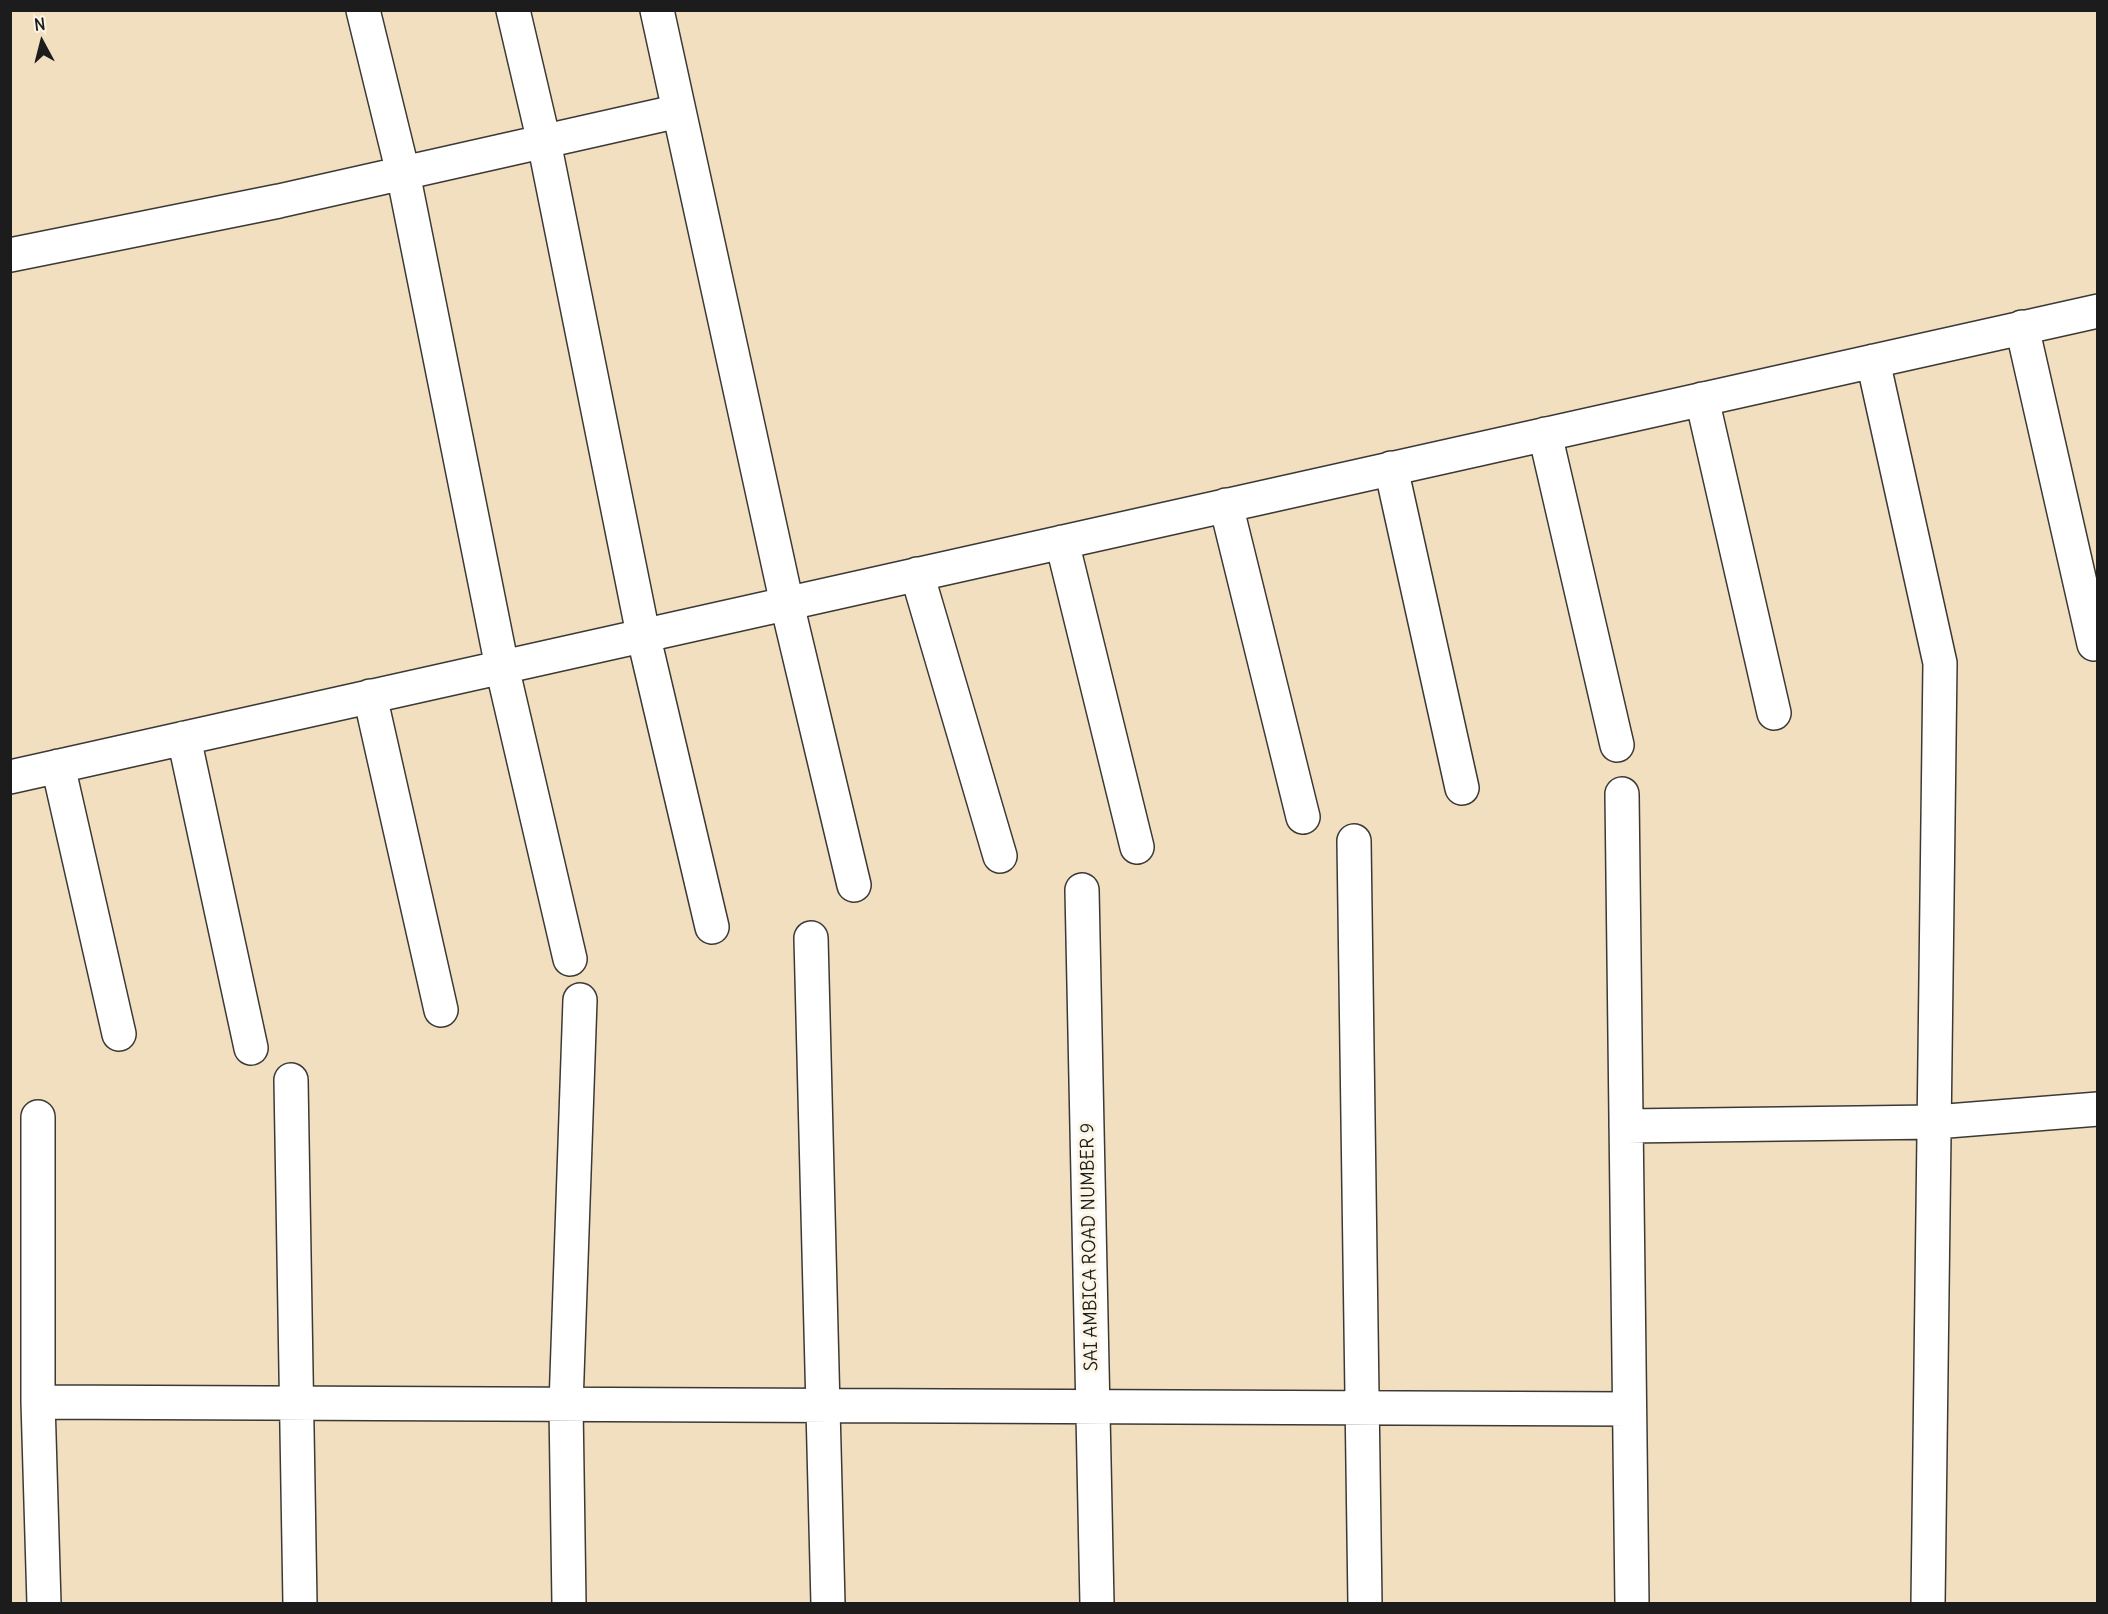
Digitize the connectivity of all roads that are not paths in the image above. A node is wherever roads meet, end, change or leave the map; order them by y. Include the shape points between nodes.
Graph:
1 (363, 10) edge
2 (513, 10) edge
3 (657, 10) edge
4 (679, 111) junction
5 (544, 142) junction
6 (403, 173) junction
7 (10, 255) edge
8 (2097, 311) edge
9 (2022, 327) junction
10 (1873, 361) junction
11 (1702, 399) junction
12 (1545, 434) junction
13 (1391, 468) junction
14 (1226, 506) junction
15 (1062, 542) junction
16 (917, 574) junction
17 (787, 604) junction
18 (643, 634) junction
19 (2094, 644) dead end
20 (502, 667) junction
21 (370, 696) junction
22 (1774, 713) dead end
23 (184, 738) junction
24 (1617, 744) dead end
25 (58, 766) junction
26 (10, 777) edge
27 (1462, 788) dead end
28 (1622, 794) dead end
29 (1303, 818) dead end
30 (1354, 841) dead end
31 (1137, 848) dead end
32 (1000, 856) dead end
33 (854, 885) dead end
34 (1082, 890) dead end
35 (712, 927) dead end
36 (811, 938) dead end
37 (570, 959) dead end
38 (580, 1000) dead end
39 (441, 1010) dead end
40 (119, 1034) dead end
41 (251, 1047) dead end
42 (291, 1080) dead end
43 (2097, 1109) edge
44 (38, 1117) dead end
45 (1935, 1122) junction
46 (1626, 1126) junction
47 (38, 1402) junction
48 (295, 1403) junction
49 (566, 1405) junction
50 (823, 1406) junction
51 (1093, 1407) junction
52 (1362, 1408) junction
53 (1629, 1409) junction
54 (44, 1604) edge
55 (300, 1604) edge
56 (568, 1604) edge
57 (828, 1604) edge
58 (1097, 1604) edge
59 (1365, 1604) edge
60 (1632, 1604) edge
61 (1928, 1604) edge

1 - 6 street
2 - 5 street
3 - 4 street
4 - 5 street
4 - 17 street
5 - 6 street
5 - 18 street
6 - 7 street
6 - 20 street
8 - 9 street
9 - 10 street
9 - 19 street
10 - 11 street
10 - 45 street via 1940,663
11 - 12 street
11 - 22 street
12 - 13 street
12 - 24 street
13 - 14 street
13 - 27 street
14 - 15 street
14 - 29 street
15 - 16 street
15 - 31 street
16 - 17 street
16 - 32 street
17 - 18 street
17 - 33 street
18 - 20 street
18 - 35 street
20 - 21 street
20 - 37 street
21 - 23 street
21 - 39 street
23 - 25 street
23 - 41 street
25 - 26 street
25 - 40 street
28 - 46 street
30 - 52 street
34 - 51 street, SAI AMBICA ROAD NUMBER 9
36 - 50 street
38 - 49 street
42 - 48 street
43 - 45 street
44 - 47 street
45 - 46 street
45 - 61 street
46 - 53 street
47 - 48 street
47 - 54 street
48 - 49 street
48 - 55 street
49 - 50 street
49 - 56 street
50 - 51 street
50 - 57 street
51 - 52 street
51 - 58 street, SAI AMBICA ROAD NUMBER 9
52 - 53 street
52 - 59 street
53 - 60 street

